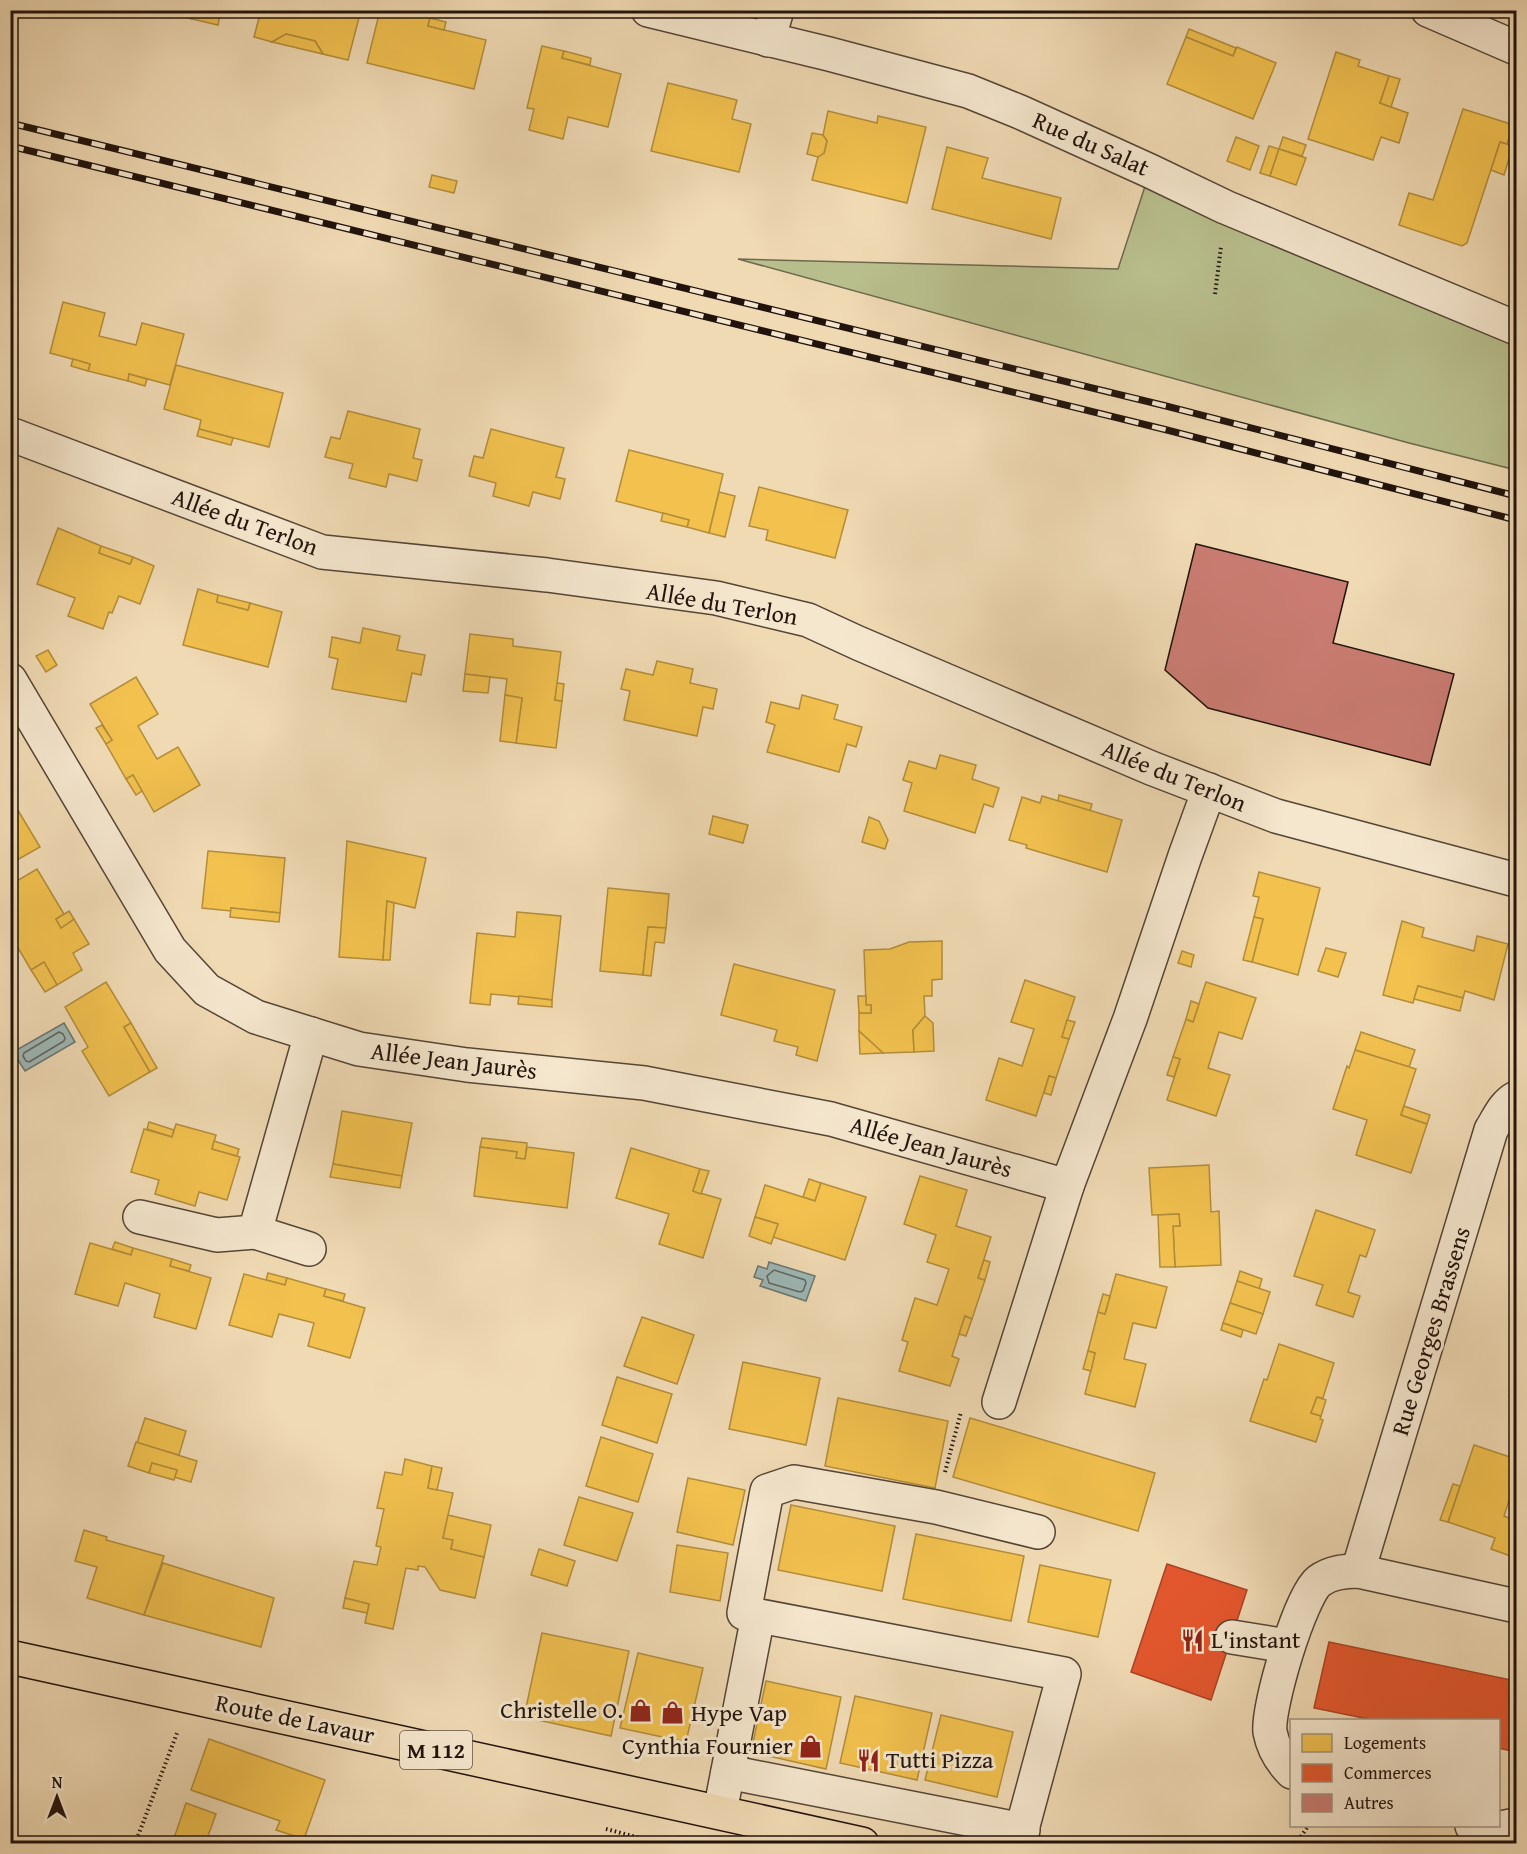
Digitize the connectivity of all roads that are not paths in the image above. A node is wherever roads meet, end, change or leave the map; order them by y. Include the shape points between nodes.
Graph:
1 (648, 10) edge
2 (1428, 10) edge
3 (773, 25) edge
4 (1516, 48) edge
5 (1516, 328) edge
6 (10, 434) edge
7 (10, 680) edge
8 (1209, 790) junction
9 (1516, 880) edge
10 (311, 1034) junction
11 (1516, 1098) edge
12 (1067, 1186) junction
13 (140, 1217) dead end
14 (255, 1232) junction
15 (309, 1249) dead end
16 (999, 1402) dead end
17 (1038, 1532) dead end
18 (1358, 1571) junction
19 (1516, 1606) edge
20 (758, 1616) junction
21 (1232, 1637) dead end
22 (1288, 1646) junction
23 (10, 1657) edge
24 (1290, 1770) edge
25 (728, 1772) junction
26 (720, 1812) junction
27 (1516, 1825) edge
28 (1476, 1827) edge
29 (1020, 1837) edge
30 (862, 1844) edge

1 - 3 street, Rue du Salat
2 - 4 street
3 - 5 street, Rue du Salat via 968,91 1226,207
6 - 8 street, Allée du Terlon via 322,552 547,575 716,598 808,620
7 - 10 street, Allée Jean Jaurès via 170,950 207,990 256,1017
8 - 9 street, Allée du Terlon via 1276,816
8 - 12 street
10 - 12 street, Allée Jean Jaurès via 359,1049 467,1065 644,1083 831,1119
10 - 14 street
11 - 18 street, Rue Georges Brassens via 1500,1113 1491,1130
12 - 16 street
13 - 14 street via 217,1235
14 - 15 street
17 - 20 street via 936,1507 794,1482 767,1491 744,1613
18 - 19 street
18 - 22 street via 1338,1572 1318,1581 1305,1602
20 - 25 street
20 - 29 street via 1064,1674
21 - 22 street
22 - 24 street via 1269,1717 1275,1749
23 - 26 main road, Route de Lavaur / M 112
25 - 26 street
25 - 29 street
26 - 30 main road, Route de Lavaur / M 112
27 - 28 street via 1490,1830

